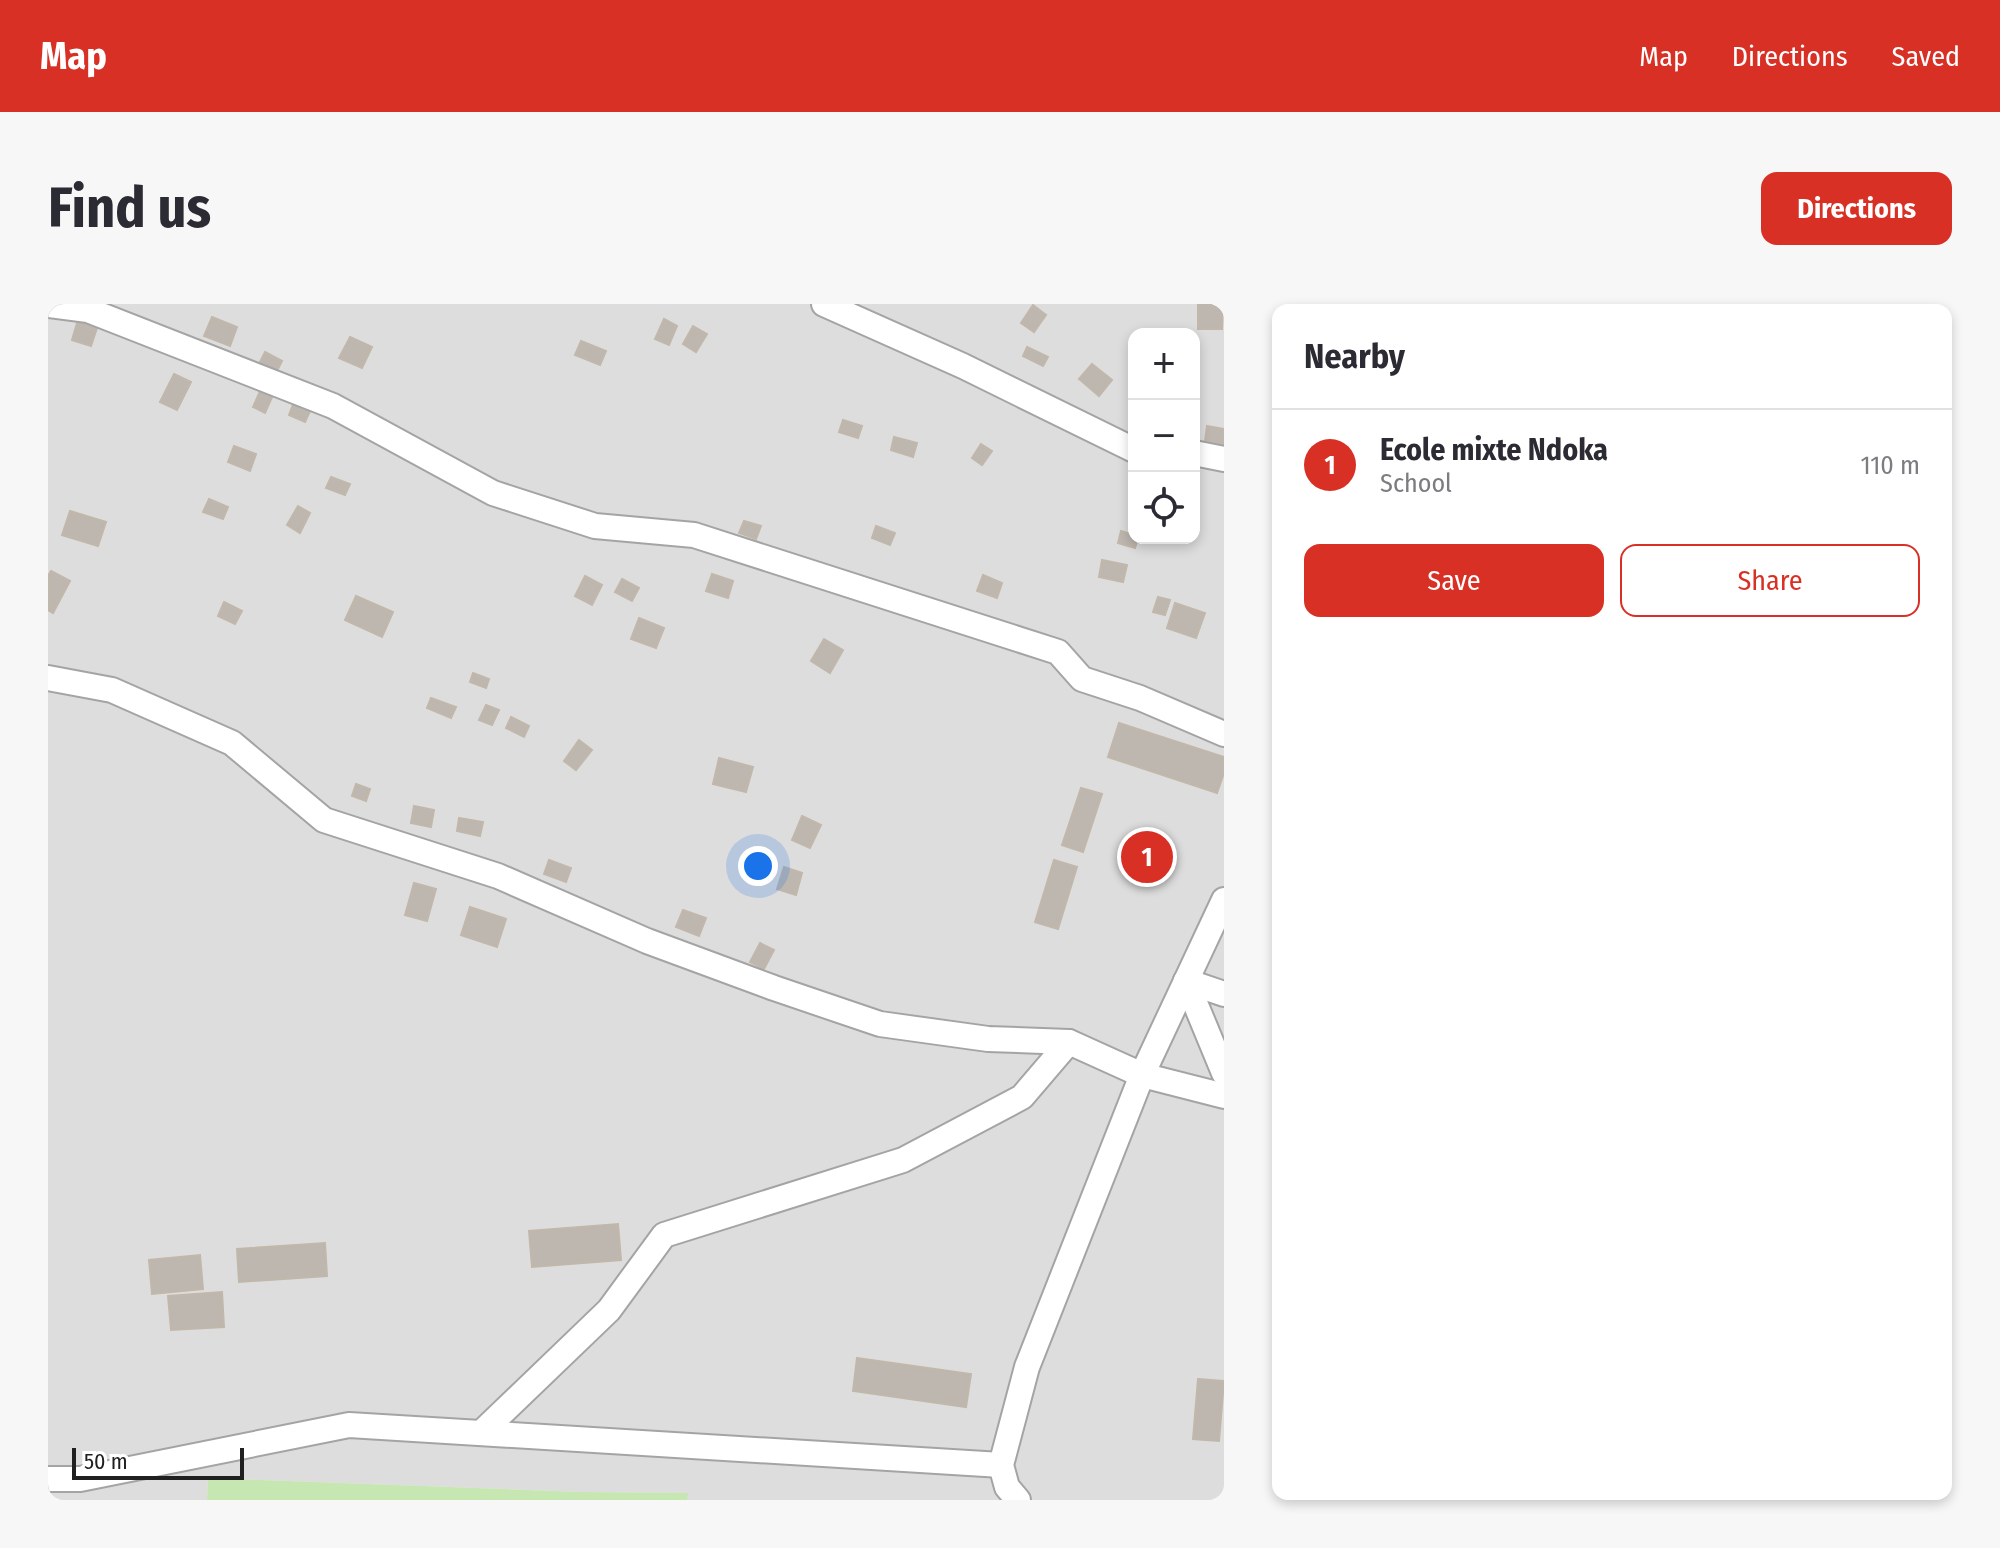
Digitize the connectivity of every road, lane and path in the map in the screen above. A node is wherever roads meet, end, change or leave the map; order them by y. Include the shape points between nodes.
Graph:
1 (824, 304) edge
2 (48, 305) edge
3 (1128, 447) edge
4 (1200, 454) edge
5 (1224, 459) edge
6 (48, 678) edge
7 (1224, 734) edge
8 (1224, 900) edge
9 (1186, 981) junction
10 (1224, 994) edge
11 (1069, 1042) junction
12 (1224, 1073) edge
13 (1142, 1075) junction
14 (1224, 1096) edge
15 (481, 1433) junction
16 (48, 1479) edge
17 (1007, 1488) edge
18 (74, 1490) edge

1 - 3 street
2 - 7 street via 88,310 333,406 493,493 595,526 694,535 1058,652 1082,679
4 - 5 street
6 - 11 street via 112,690 232,743 324,820 498,876 647,941 774,988 880,1024 988,1039
8 - 9 street
9 - 10 street
9 - 12 street
9 - 13 street
11 - 13 street
11 - 15 street via 1022,1097 903,1160 664,1235 609,1310
13 - 14 street
13 - 17 street via 1027,1367
15 - 17 street
15 - 18 street via 349,1425
16 - 18 street

